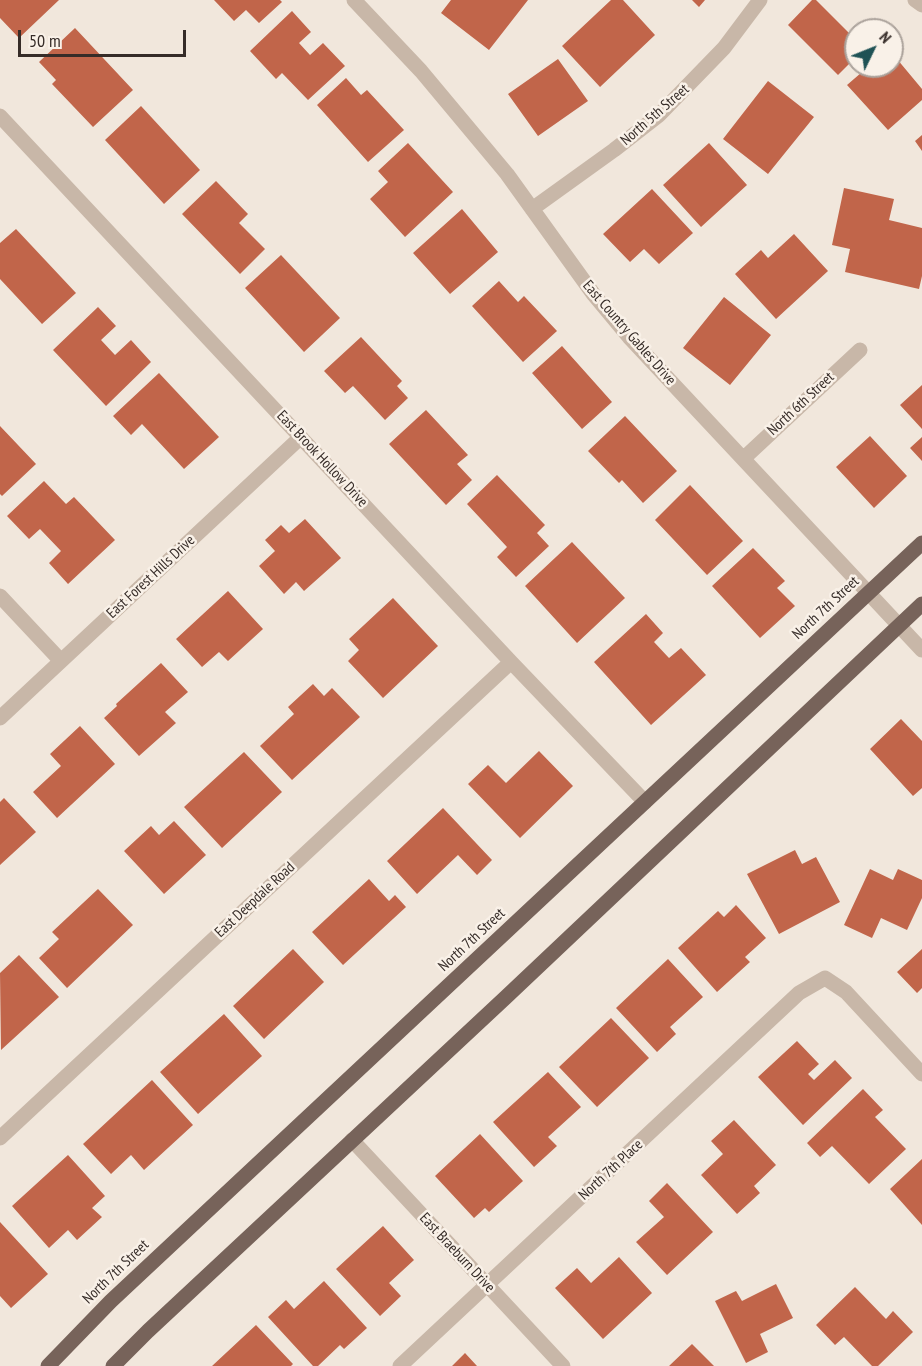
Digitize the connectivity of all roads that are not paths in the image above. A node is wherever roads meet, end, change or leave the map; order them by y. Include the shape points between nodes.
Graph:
1 (354, 0) edge
2 (760, 0) edge
3 (915, 0) edge
4 (922, 5) edge
5 (0, 116) edge
6 (532, 209) junction
7 (860, 350) dead end
8 (301, 437) junction
9 (743, 459) junction
10 (922, 543) edge
11 (869, 593) junction
12 (0, 596) edge
13 (922, 604) edge
14 (899, 625) junction
15 (922, 650) edge
16 (61, 661) junction
17 (512, 662) junction
18 (0, 718) edge
19 (645, 802) junction
20 (922, 1074) edge
21 (0, 1138) edge
22 (352, 1140) junction
23 (487, 1286) junction
24 (48, 1366) edge
25 (113, 1366) edge
26 (400, 1366) edge
27 (563, 1366) edge

1 - 6 street, East Country Gables Drive via 455,110
2 - 6 street, North 5th Street via 724,48 659,115
3 - 4 street
5 - 8 street, East Brook Hollow Drive
6 - 9 street, East Country Gables Drive via 629,337
7 - 9 street, North 6th Street
8 - 16 street, East Forest Hills Drive
8 - 17 street, East Brook Hollow Drive
9 - 11 street, East Country Gables Drive
10 - 11 main road, North 7th Street
11 - 14 street, East Country Gables Drive
11 - 19 main road, North 7th Street
12 - 16 street
13 - 14 main road
14 - 15 street, East Country Gables Drive
14 - 22 main road
16 - 18 street, East Forest Hills Drive
17 - 19 street, East Brook Hollow Drive
17 - 21 street, East Deepdale Road
19 - 24 main road, North 7th Street via 119,1293
20 - 23 street, North 7th Place via 846,992 825,978 799,993
22 - 23 street, East Braeburn Drive
22 - 25 main road
23 - 26 street, North 7th Place
23 - 27 street, East Braeburn Drive

